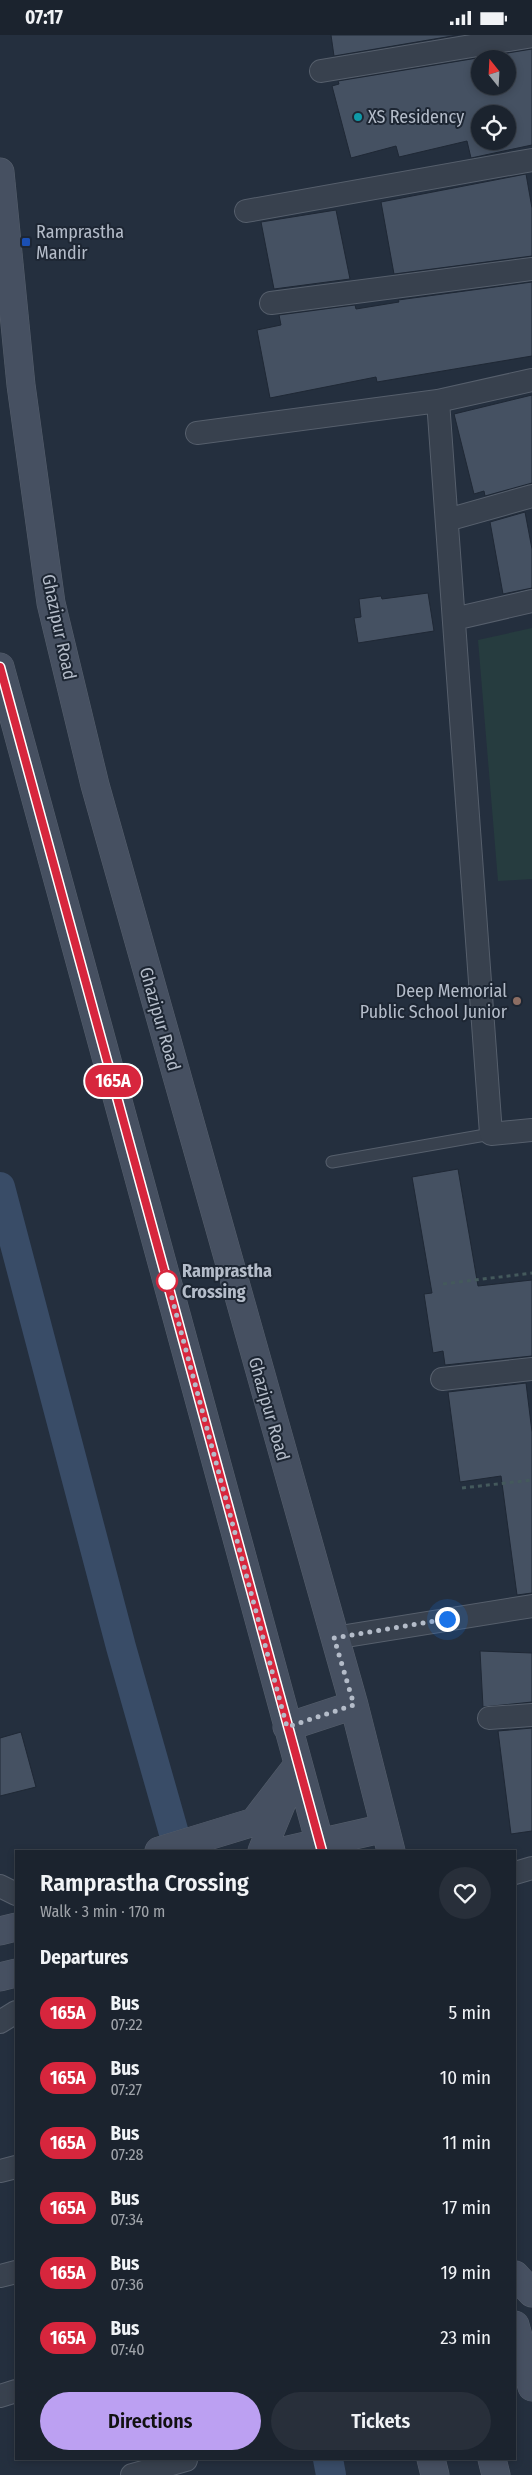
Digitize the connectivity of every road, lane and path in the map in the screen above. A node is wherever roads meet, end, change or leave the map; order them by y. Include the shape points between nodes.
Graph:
1 (532, 36) edge
2 (322, 71) dead end
3 (532, 159) edge
4 (0, 172) edge
5 (246, 211) dead end
6 (532, 269) edge
7 (271, 303) dead end
8 (532, 380) edge
9 (438, 401) junction
10 (197, 433) dead end
11 (532, 496) edge
12 (447, 520) junction
13 (532, 601) edge
14 (454, 619) junction
15 (0, 667) edge
16 (532, 1130) edge
17 (491, 1134) junction
18 (332, 1162) dead end
19 (532, 1273) edge
20 (443, 1284) dead end
21 (532, 1369) edge
22 (442, 1379) dead end
23 (532, 1480) edge
24 (462, 1488) dead end
25 (532, 1606) edge
26 (334, 1638) junction
27 (354, 1705) junction
28 (532, 1715) edge
29 (489, 1718) dead end
30 (287, 1727) junction
31 (297, 1766) junction
32 (388, 1839) edge
33 (321, 1847) edge
34 (162, 1850) edge
35 (262, 1850) edge
36 (293, 1850) edge
37 (532, 1868) edge
38 (516, 1873) edge
39 (0, 1886) edge
40 (15, 1893) edge
41 (15, 1927) edge
42 (0, 1931) edge
43 (15, 1973) edge
44 (0, 1977) edge
45 (15, 2013) edge
46 (0, 2022) edge
47 (15, 2167) edge
48 (0, 2171) edge
49 (15, 2272) edge
50 (0, 2276) edge
51 (516, 2276) edge
52 (532, 2293) edge
53 (516, 2329) edge
54 (532, 2387) edge
55 (15, 2391) edge
56 (0, 2396) edge
57 (186, 2460) edge
58 (431, 2460) edge
59 (492, 2460) edge
60 (132, 2475) edge
61 (435, 2475) edge
62 (496, 2475) edge

1 - 2 street
3 - 5 street
4 - 26 main road, Ghazipur Road via 21,385 51,603 95,785
6 - 7 street
8 - 9 street
9 - 10 street
9 - 12 street
11 - 12 street
12 - 14 street
13 - 14 street
14 - 17 street
15 - 30 main road
16 - 17 street
17 - 18 lane
19 - 20 path
21 - 22 street
23 - 24 path
25 - 26 street
26 - 27 main road, Ghazipur Road
27 - 30 main road
27 - 32 main road, Ghazipur Road
28 - 29 street
30 - 31 main road
31 - 33 main road
31 - 34 main road via 250,1824
31 - 35 main road
32 - 33 main road
33 - 36 main road
37 - 38 street
39 - 40 street
41 - 42 main road
43 - 44 main road
45 - 46 street
47 - 48 street
49 - 50 street
51 - 52 main road
53 - 54 main road
55 - 56 street
57 - 60 street
58 - 61 main road
59 - 62 main road

